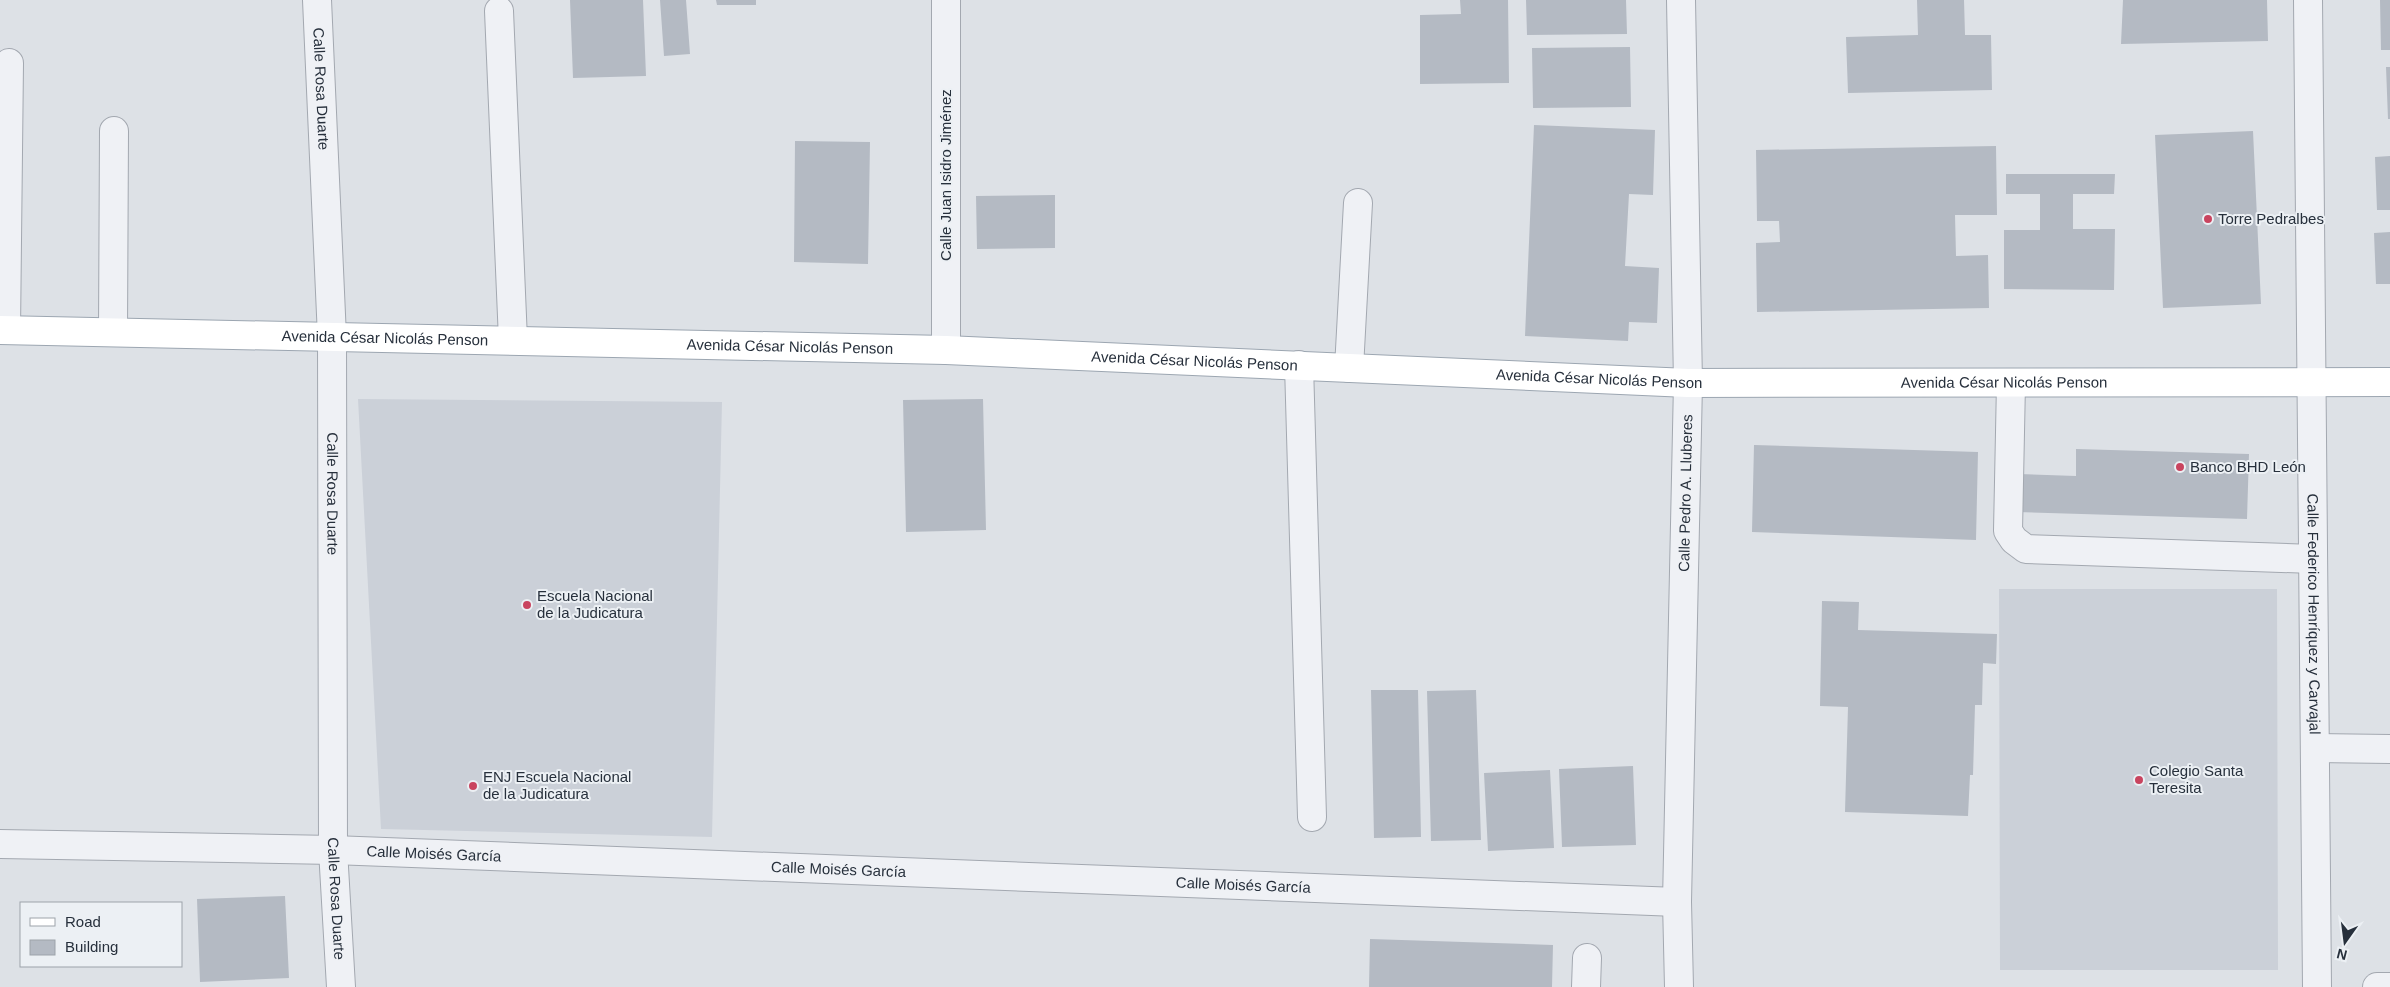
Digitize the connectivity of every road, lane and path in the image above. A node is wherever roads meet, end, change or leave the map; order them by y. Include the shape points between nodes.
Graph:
1 (316, 0) edge
2 (946, 0) edge
3 (1681, 0) edge
4 (2308, 0) edge
5 (499, 11) dead end
6 (9, 63) dead end
7 (114, 132) dead end
8 (1358, 202) dead end
9 (3, 330) edge
10 (113, 332) junction
11 (332, 337) junction
12 (513, 340) junction
13 (946, 350) junction
14 (1299, 366) junction
15 (1349, 368) junction
16 (2311, 382) junction
17 (2390, 382) edge
18 (1688, 383) junction
19 (2011, 383) junction
20 (2313, 559) junction
21 (2315, 748) junction
22 (2390, 749) edge
23 (1312, 817) dead end
24 (0, 844) edge
25 (333, 850) junction
26 (1677, 902) junction
27 (1587, 958) dead end
28 (341, 987) edge
29 (1586, 987) edge
30 (1679, 987) edge
31 (2317, 987) edge
32 (2377, 987) edge
33 (2390, 987) edge

1 - 11 street, Calle Rosa Duarte
2 - 13 street, Calle Juan Isidro Jiménez
3 - 18 street, Calle Pedro A. Lluberes
4 - 16 street, Calle Federico Henríquez y Carvajal
5 - 12 street
6 - 9 street
7 - 10 street
8 - 15 street
9 - 10 main road, Avenida César Nicolás Penson
10 - 11 main road, Avenida César Nicolás Penson
11 - 12 main road, Avenida César Nicolás Penson
11 - 25 street, Calle Rosa Duarte
12 - 13 main road, Avenida César Nicolás Penson
13 - 14 main road, Avenida César Nicolás Penson
14 - 15 main road, Avenida César Nicolás Penson
14 - 23 street
15 - 18 main road, Avenida César Nicolás Penson
16 - 17 main road, Avenida César Nicolás Penson
16 - 19 main road, Avenida César Nicolás Penson
16 - 20 street, Calle Federico Henríquez y Carvajal
18 - 19 main road, Avenida César Nicolás Penson
18 - 26 street, Calle Pedro A. Lluberes
19 - 20 street via 2008,530 2014,540 2026,548
20 - 21 street, Calle Federico Henríquez y Carvajal
21 - 22 street
21 - 31 street, Calle Federico Henríquez y Carvajal
24 - 25 street, Calle Moisés García
25 - 26 street, Calle Moisés García
25 - 28 street, Calle Rosa Duarte
26 - 30 street, Calle Pedro A. Lluberes
27 - 29 street
32 - 33 street

